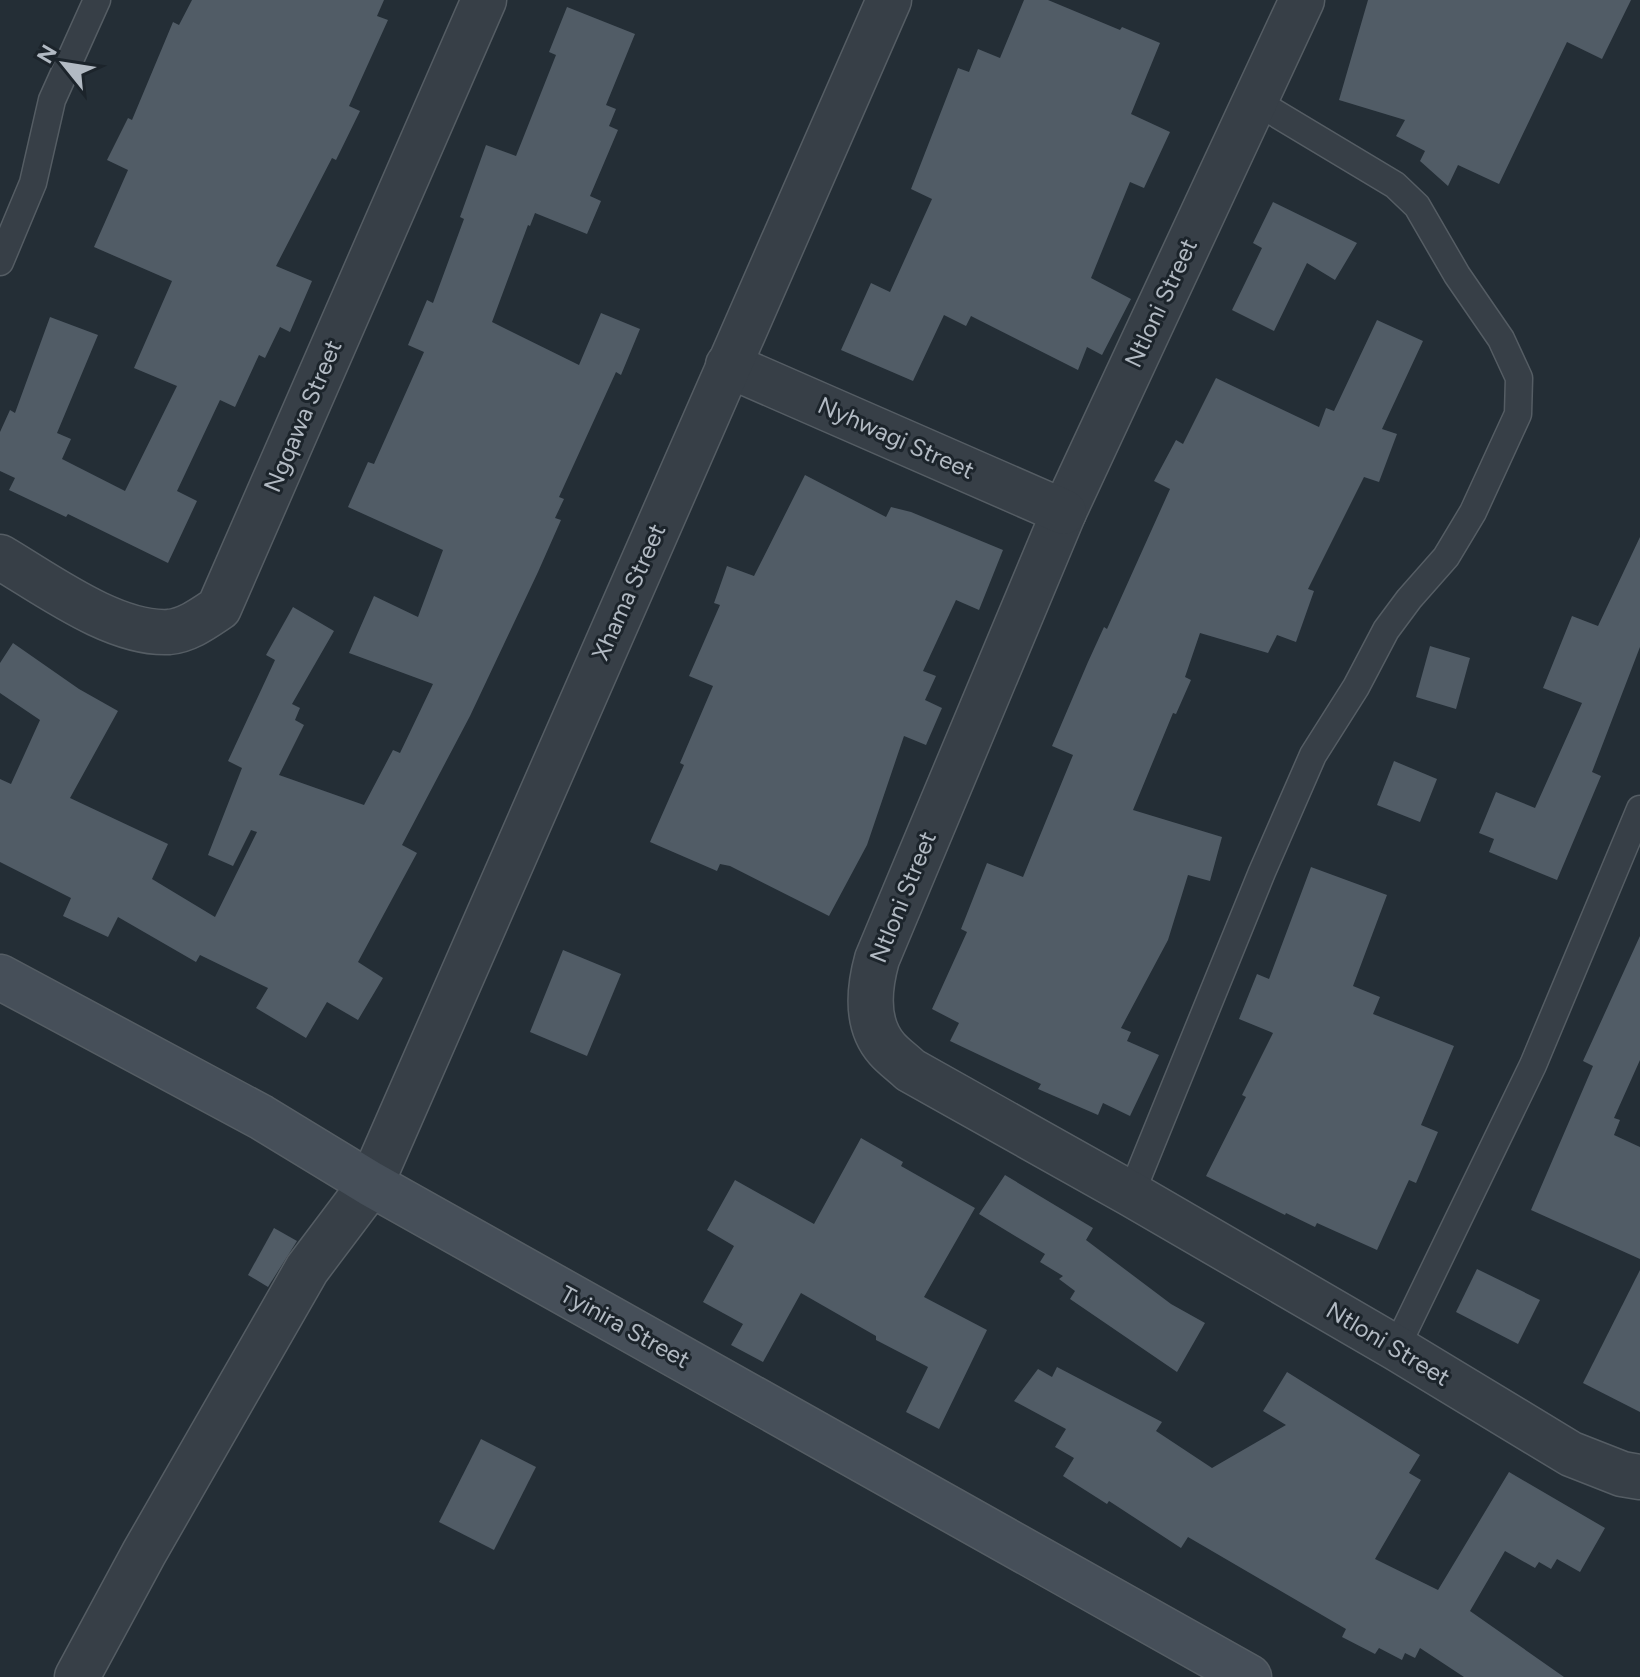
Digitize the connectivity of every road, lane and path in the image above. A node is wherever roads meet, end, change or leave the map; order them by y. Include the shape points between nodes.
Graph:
1 (97, 0) edge
2 (484, 0) edge
3 (889, 0) edge
4 (1302, 0) edge
5 (1255, 101) junction
6 (0, 262) edge
7 (728, 365) junction
8 (1064, 512) junction
9 (0, 557) edge
10 (1640, 809) edge
11 (0, 977) edge
12 (371, 1184) junction
13 (1131, 1194) junction
14 (1396, 1348) junction
15 (1640, 1477) edge
16 (77, 1677) edge
17 (1249, 1677) edge

1 - 6 lane via 52,100 33,183
2 - 9 street, Ngqawa Street via 219,608 194,625 170,632 134,629
3 - 7 street, Xhama Street
4 - 5 street, Ntloni Street
5 - 8 street, Ntloni Street
5 - 13 lane via 1395,185 1417,206 1501,339 1519,378 1520,398 1518,414 1473,512 1446,557 1386,630 1313,755
7 - 8 street, Nyhwagi Street
7 - 12 street, Xhama Street
8 - 13 street, Ntloni Street via 877,959 869,986 871,1008 885,1047 910,1070
10 - 14 lane via 1533,1065
11 - 12 street, Tyinira Street via 261,1117
12 - 16 street, Xhama Street via 307,1269
12 - 17 street, Tyinira Street
13 - 14 street, Ntloni Street
14 - 15 street, Ntloni Street via 1571,1454

